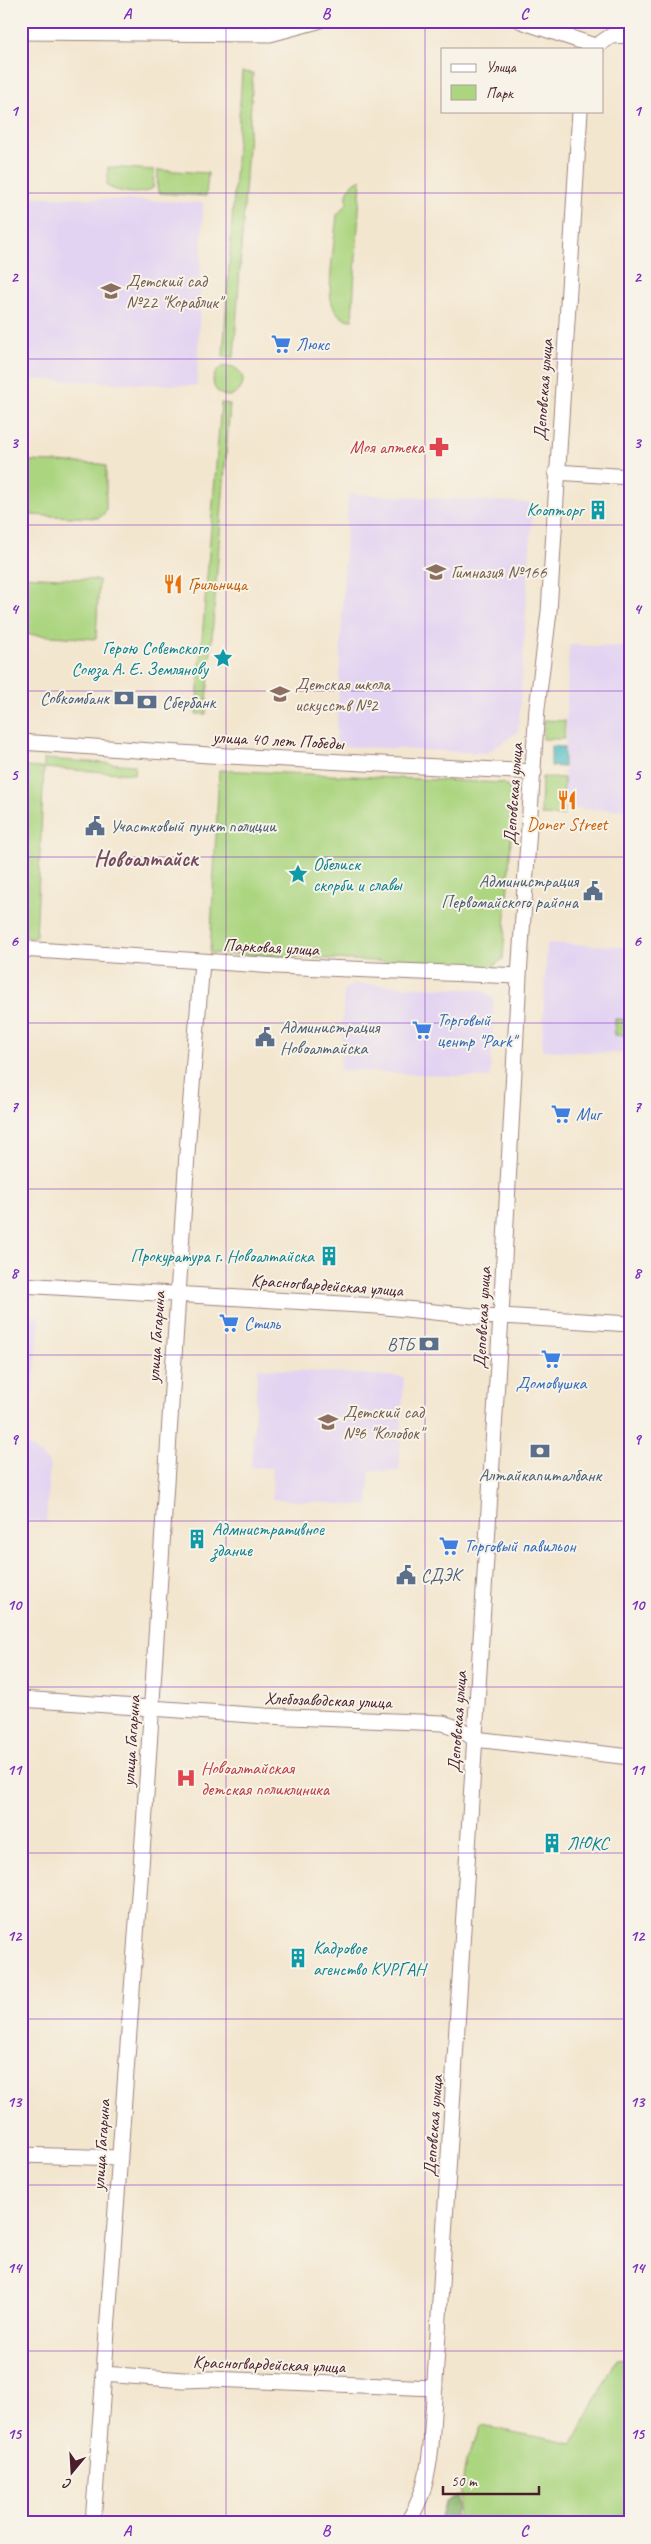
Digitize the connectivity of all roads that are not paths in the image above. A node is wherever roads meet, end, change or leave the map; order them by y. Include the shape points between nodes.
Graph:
1 (318, 21) edge
2 (521, 21) edge
3 (21, 32) edge
4 (630, 35) edge
5 (593, 47) edge
6 (580, 112) edge
7 (556, 472) junction
8 (630, 477) edge
9 (21, 742) edge
10 (534, 772) junction
11 (21, 949) edge
12 (202, 962) junction
13 (519, 976) junction
14 (21, 1285) edge
15 (178, 1294) junction
16 (501, 1316) junction
17 (630, 1324) edge
18 (21, 1699) edge
19 (152, 1709) junction
20 (474, 1739) junction
21 (630, 1757) edge
22 (21, 2155) edge
23 (120, 2158) junction
24 (104, 2374) junction
25 (434, 2388) junction
26 (93, 2523) edge
27 (407, 2523) edge

1 - 3 street via 270,34
2 - 5 street
4 - 5 street via 611,36
6 - 7 street, Деповская улица
7 - 8 street
7 - 10 street, Деповская улица
9 - 10 street, улица 40 лет Победы
10 - 13 street, Деповская улица
11 - 12 street, Парковая улица
12 - 13 street, Парковая улица
12 - 15 street, улица Гагарина
13 - 16 street, Деповская улица
14 - 15 street, Красногвардейская улица
15 - 16 street, Красногвардейская улица
15 - 19 street, улица Гагарина
16 - 17 street, Красногвардейская улица
16 - 20 street, Деповская улица
18 - 19 street, Хлебозаводская улица
19 - 20 street, Хлебозаводская улица via 443,1724 460,1729
19 - 23 street, улица Гагарина
20 - 21 street, Хлебозаводская улица
20 - 25 street, Деповская улица
22 - 23 street
23 - 24 street, улица Гагарина
24 - 25 street, Красногвардейская улица via 184,2380
24 - 26 street, улица Гагарина
25 - 27 street, Деповская улица via 428,2471 420,2500

